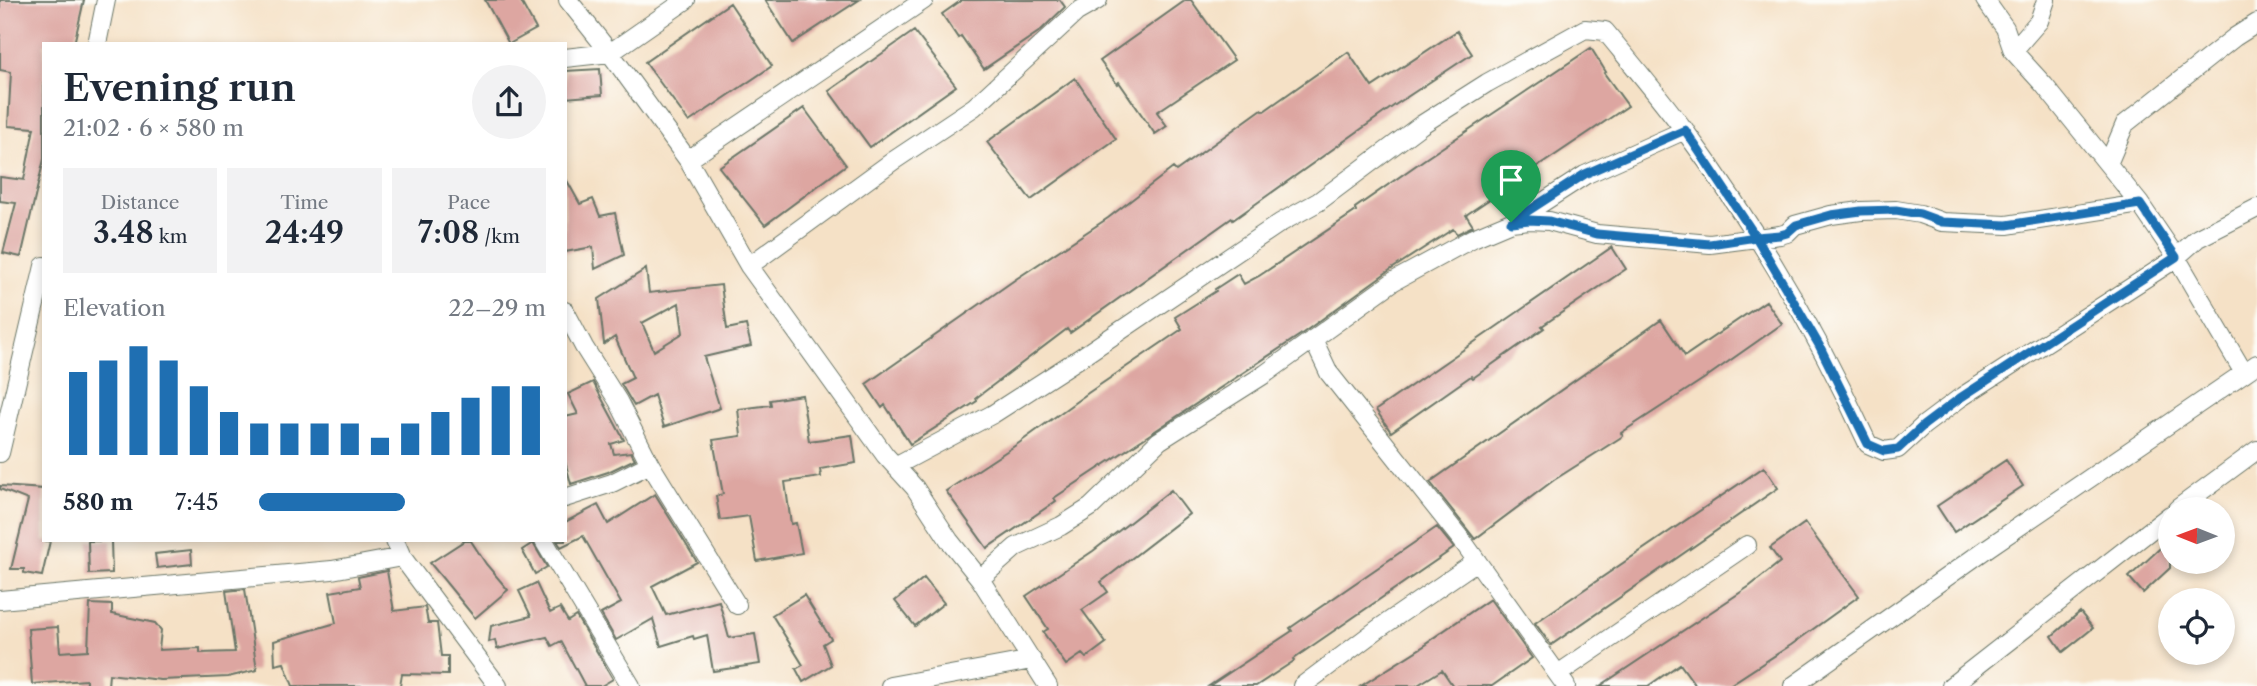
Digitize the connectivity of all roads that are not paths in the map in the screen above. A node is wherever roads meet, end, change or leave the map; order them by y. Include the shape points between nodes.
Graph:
1 (106, 0) edge
2 (568, 0) edge
3 (686, 0) edge
4 (923, 0) edge
5 (1098, 0) edge
6 (1985, 0) edge
7 (2046, 0) edge
8 (2257, 23) edge
9 (97, 42) edge
10 (2013, 51) junction
11 (610, 53) junction
12 (567, 58) edge
13 (1685, 130) junction
14 (688, 159) junction
15 (2108, 164) junction
16 (2140, 204) junction
17 (2257, 208) edge
18 (1511, 222) junction
19 (1756, 237) junction
20 (2176, 257) junction
21 (749, 266) junction
22 (40, 294) edge
23 (567, 315) edge
24 (1314, 339) junction
25 (2251, 369) edge
26 (2257, 450) edge
27 (0, 453) edge
28 (650, 464) junction
29 (895, 466) junction
30 (567, 497) edge
31 (2193, 497) edge
32 (2158, 524) edge
33 (545, 542) edge
34 (1747, 545) dead end
35 (398, 549) edge
36 (1477, 561) junction
37 (980, 579) junction
38 (0, 600) edge
39 (737, 606) dead end
40 (1032, 660) junction
41 (1563, 683) edge
42 (498, 686) edge
43 (631, 686) edge
44 (890, 686) edge
45 (1048, 686) edge
46 (1302, 686) edge
47 (1793, 686) edge
48 (1951, 686) edge

1 - 9 street
2 - 11 street
3 - 11 street
4 - 14 street
5 - 21 street via 1077,12 974,107
6 - 10 street via 2005,29
7 - 10 street via 2039,21
8 - 15 street via 2125,124
10 - 15 street
11 - 12 street
11 - 14 street
13 - 18 street via 1585,174
13 - 19 street
13 - 29 street via 1605,31 1585,29 1421,125 1318,202 1015,400
14 - 21 street
15 - 16 street
16 - 19 street via 2007,225 1942,222 1896,210 1861,211 1796,225 1780,235
16 - 20 street
17 - 20 street via 2198,238
18 - 19 street via 1549,221 1597,234 1710,244
18 - 24 street via 1394,281
19 - 20 street via 1819,345 1868,444 1884,451 1898,449 1960,398
20 - 25 street
21 - 29 street
22 - 27 street
23 - 28 street
24 - 36 street via 1329,373
24 - 37 street via 1159,441 1091,507 1016,547
25 - 47 street
26 - 31 street
28 - 30 street
28 - 39 street
29 - 37 street
32 - 48 street
33 - 43 street
34 - 41 street
35 - 38 street via 331,570
35 - 42 street
36 - 41 street
36 - 46 street
37 - 40 street
40 - 44 street
40 - 45 street

